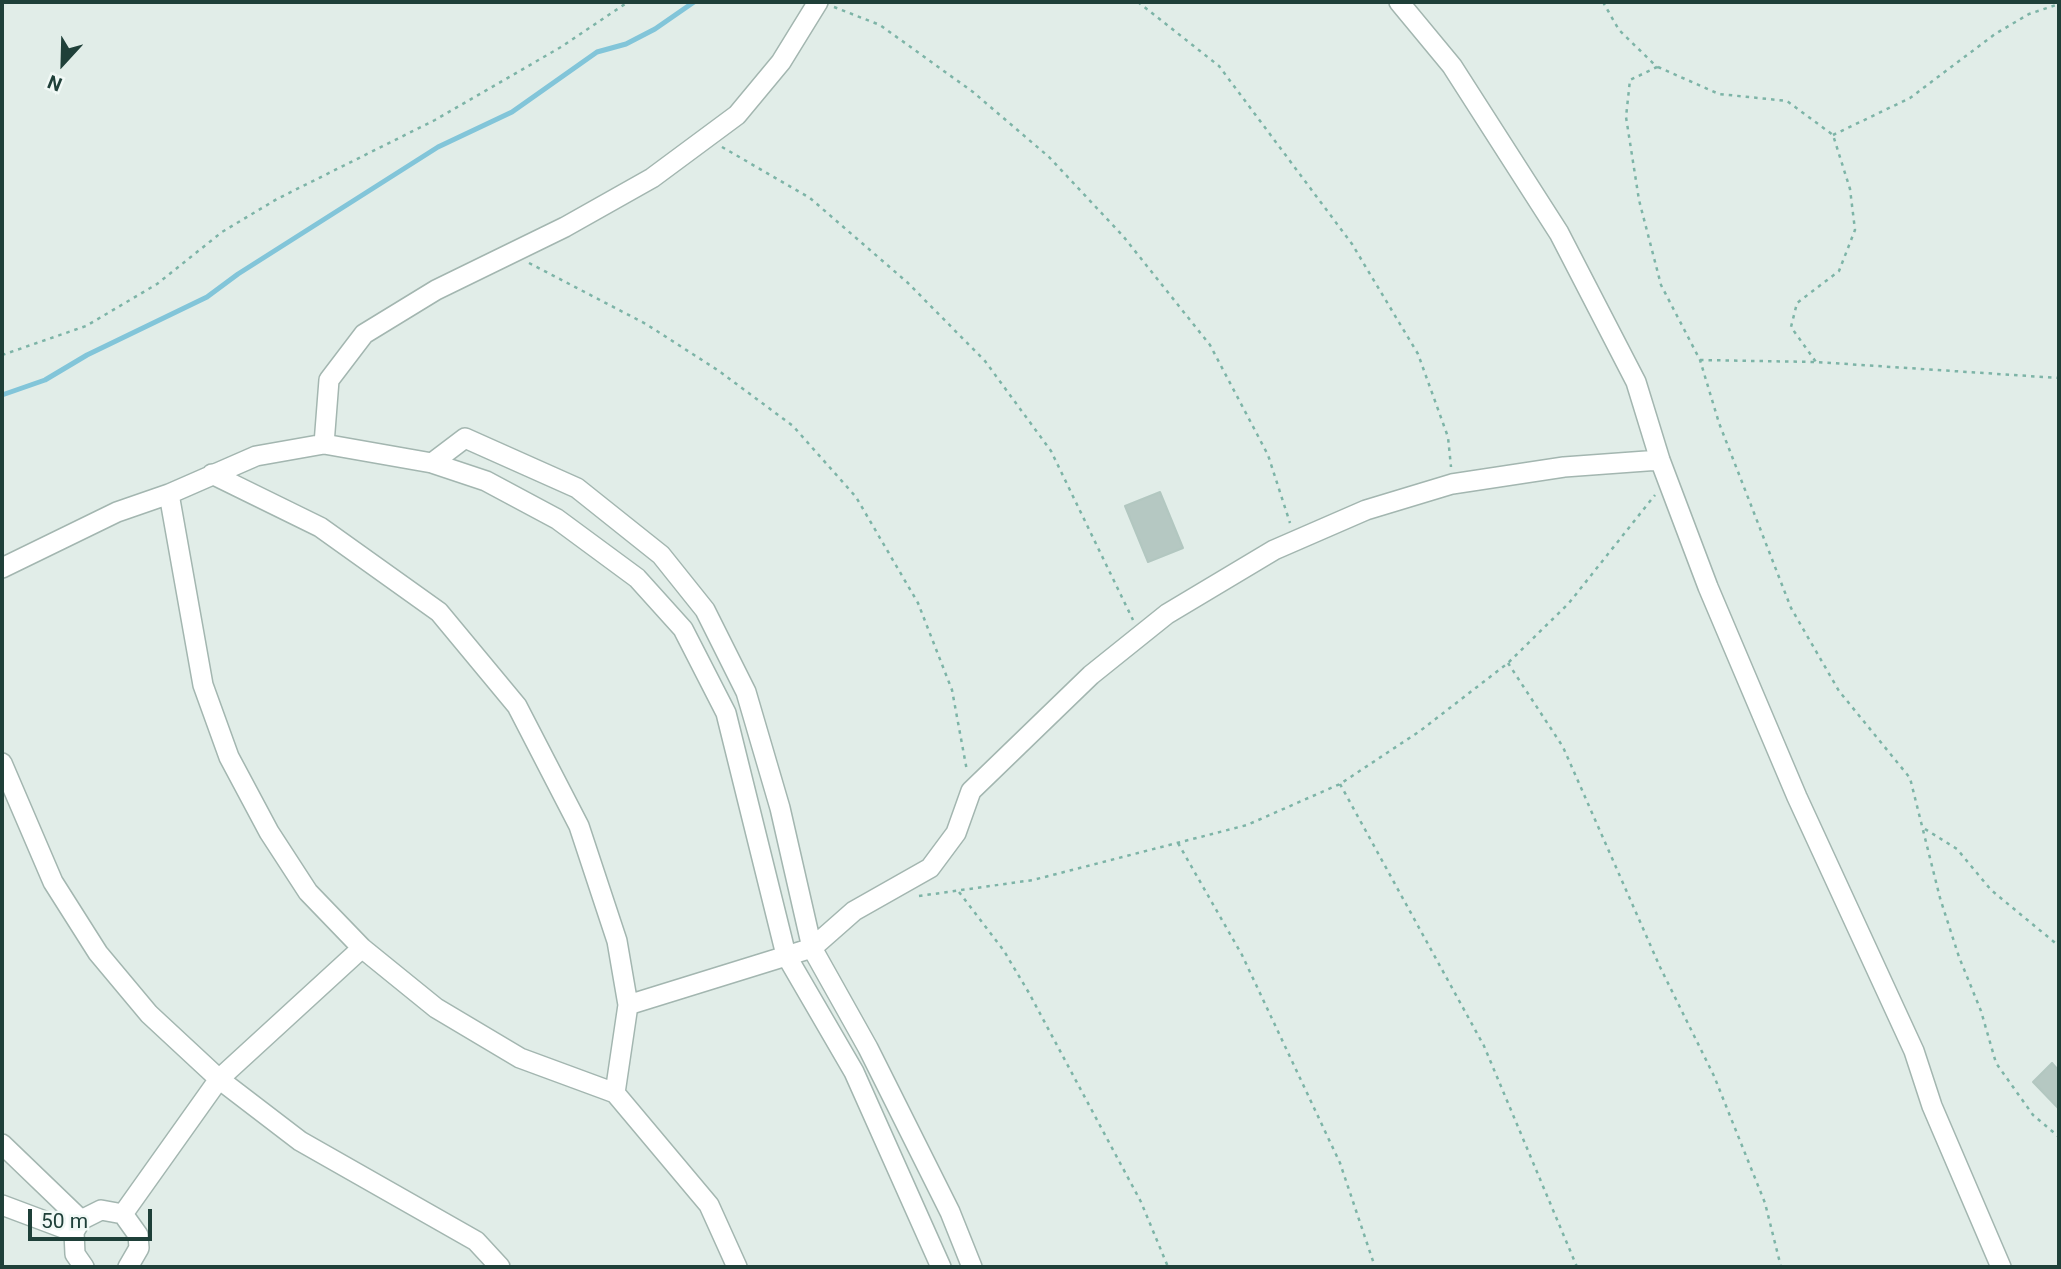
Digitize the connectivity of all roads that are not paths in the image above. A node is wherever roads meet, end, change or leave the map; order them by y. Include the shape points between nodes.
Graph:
1 (1399, 2) edge
2 (826, 4) edge
3 (324, 444) junction
4 (432, 463) junction
5 (1663, 469) junction
6 (212, 474) junction
7 (169, 494) junction
8 (2, 568) edge
9 (2, 763) edge
10 (362, 948) junction
11 (812, 948) junction
12 (786, 955) junction
13 (628, 1005) junction
14 (219, 1079) junction
15 (615, 1093) junction
16 (2, 1144) edge
17 (2, 1205) edge
18 (123, 1214) junction
19 (78, 1226) junction
20 (137, 1265) edge
21 (84, 1267) edge
22 (500, 1267) edge
23 (737, 1267) edge
24 (941, 1267) edge
25 (972, 1267) edge
26 (2001, 1267) edge

1 - 5 street via 1452,66 1559,233 1636,382
2 - 3 street via 746,104 652,178 436,290 364,334 329,380
3 - 4 street
3 - 6 street via 256,456
4 - 11 street via 465,438 577,488 661,555 705,610 746,692 780,808
4 - 12 street via 486,481 557,519 637,578 683,629 726,713
5 - 11 street via 1564,467 1452,484 1366,510 1295,540 1167,614 1091,675 971,791 956,833 930,868 855,911
5 - 26 street via 1708,587 1797,797 1914,1051 1932,1106
6 - 7 street
6 - 13 street via 320,527 439,612 517,706 579,826 617,941
7 - 8 street via 117,512
7 - 10 street via 203,685 229,757 307,892
9 - 14 street via 53,882 98,953 149,1014
10 - 14 street
10 - 15 street via 436,1008 520,1058
11 - 12 street
11 - 25 street via 933,1177
12 - 13 street
12 - 24 street via 854,1072
13 - 15 street
14 - 18 street
14 - 22 street via 300,1142 475,1241
15 - 23 street via 709,1205
16 - 19 street
17 - 19 street
18 - 19 street via 101,1210
18 - 20 street via 138,1235
19 - 21 street via 75,1254

